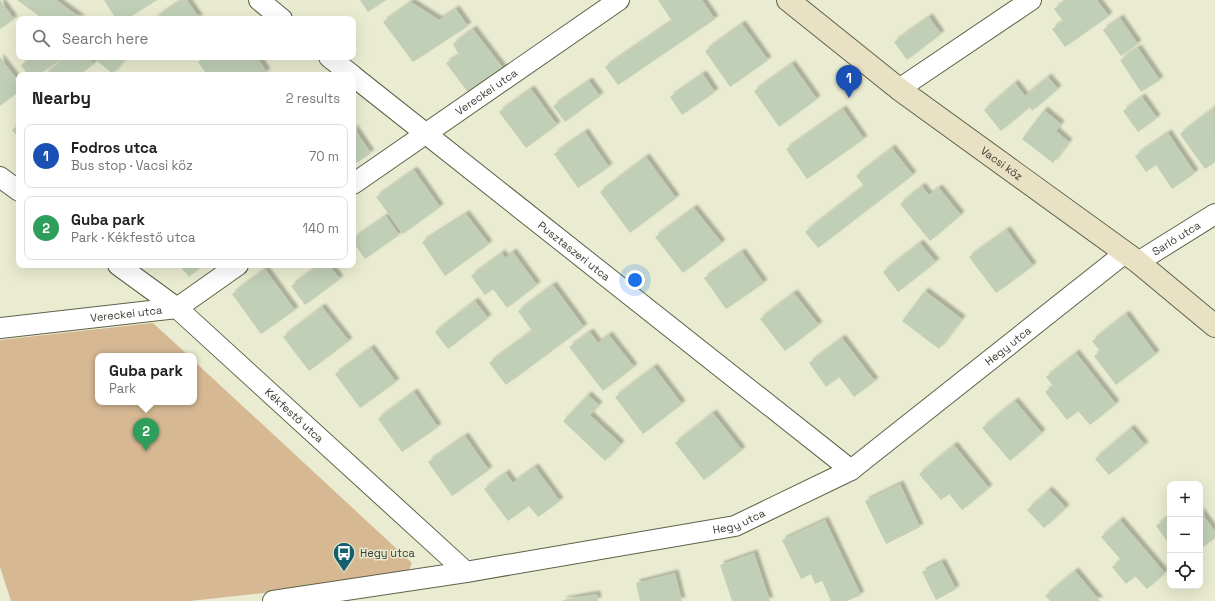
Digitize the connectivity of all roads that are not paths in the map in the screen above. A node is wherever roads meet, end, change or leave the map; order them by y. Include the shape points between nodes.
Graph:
1 (259, 0) edge
2 (619, 0) edge
3 (788, 0) edge
4 (1031, 0) edge
5 (278, 16) edge
6 (333, 60) edge
7 (347, 72) edge
8 (356, 79) edge
9 (899, 89) junction
10 (425, 134) junction
11 (0, 177) edge
12 (356, 182) edge
13 (16, 189) edge
14 (1215, 214) edge
15 (1131, 258) junction
16 (122, 268) edge
17 (234, 268) edge
18 (177, 308) junction
19 (1215, 326) edge
20 (0, 328) edge
21 (851, 470) junction
22 (466, 572) junction
23 (273, 601) edge

1 - 5 street
2 - 10 street, Vereckei utca
3 - 9 street, Vacsi köz
4 - 9 street
6 - 7 street, Pusztaszeri utca
8 - 10 street, Pusztaszeri utca
9 - 15 street, Vacsi köz
10 - 12 street, Vereckei utca
10 - 21 street, Pusztaszeri utca
11 - 13 street
14 - 15 street, Sarló utca
15 - 19 street, Vacsi köz
15 - 21 street, Hegy utca
16 - 18 street, Kékfestő utca
17 - 18 street, Vereckei utca
18 - 20 street, Vereckei utca
18 - 22 street, Kékfestő utca
21 - 22 street, Hegy utca via 735,526
22 - 23 street, Hegy utca

